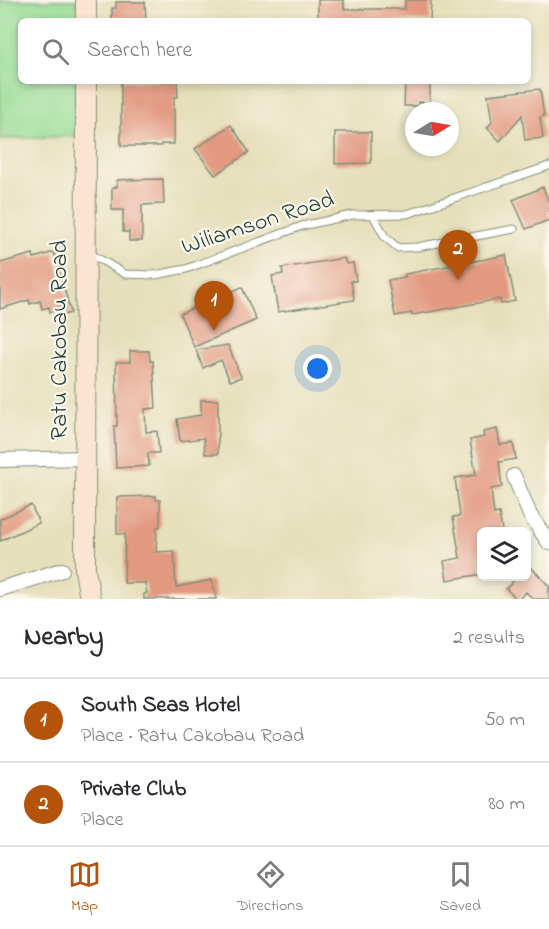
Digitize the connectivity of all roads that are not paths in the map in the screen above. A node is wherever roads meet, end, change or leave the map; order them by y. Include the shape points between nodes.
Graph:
1 (86, 0) edge
2 (86, 18) edge
3 (86, 84) edge
4 (549, 166) edge
5 (373, 215) junction
6 (514, 229) dead end
7 (86, 252) junction
8 (86, 458) junction
9 (1, 459) edge
10 (514, 476) dead end
11 (549, 543) edge
12 (62, 570) dead end
13 (0, 590) edge
14 (90, 599) edge

1 - 2 main road
3 - 7 main road, Ratu Cakobau Road
4 - 5 lane, Wiliamson Road via 407,214
5 - 6 lane via 385,237 398,248
5 - 7 lane, Wiliamson Road via 352,215 302,226 186,269 155,275 124,274
7 - 8 main road, Ratu Cakobau Road
8 - 9 street
8 - 14 main road, Ratu Cakobau Road via 85,569
10 - 11 street via 530,515
12 - 13 street

